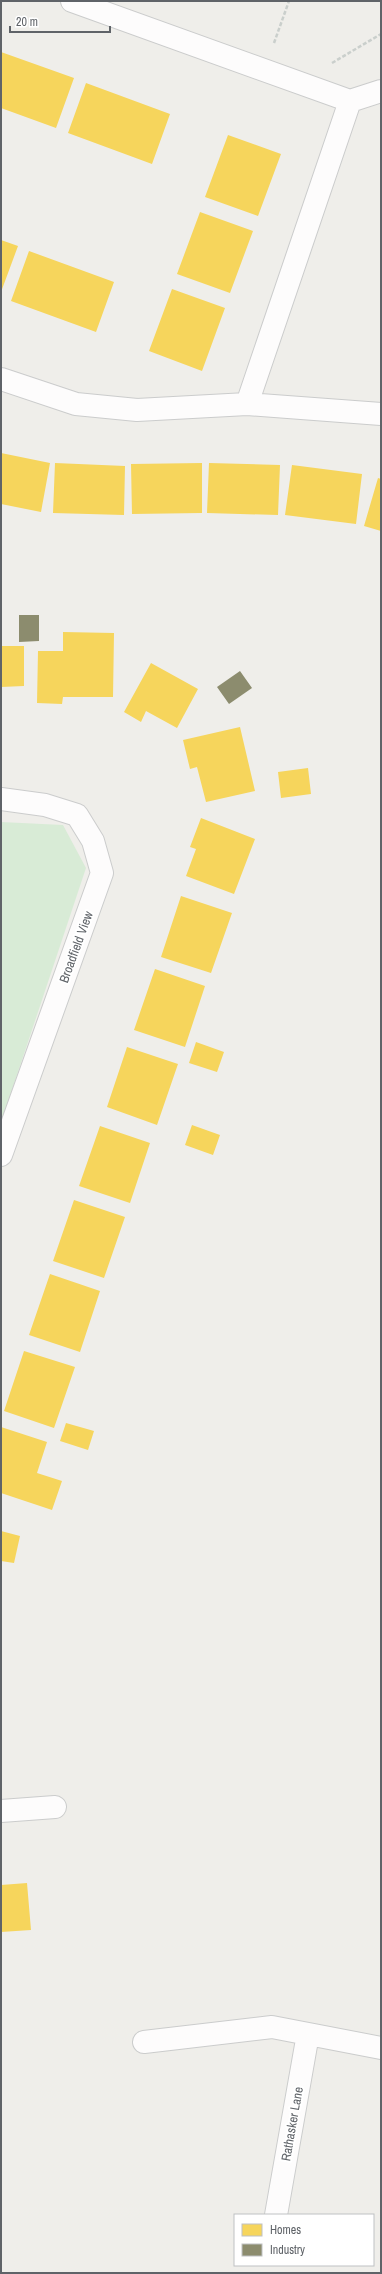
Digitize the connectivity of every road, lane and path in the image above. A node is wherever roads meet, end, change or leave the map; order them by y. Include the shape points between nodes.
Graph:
1 (72, 1) edge
2 (289, 1) edge
3 (381, 34) edge
4 (280, 48) dead end
5 (329, 64) dead end
6 (381, 92) edge
7 (350, 101) junction
8 (1, 379) edge
9 (247, 404) junction
10 (381, 414) edge
11 (1, 799) edge
12 (1, 1155) edge
13 (55, 1807) dead end
14 (1, 1811) edge
15 (308, 2034) junction
16 (144, 2042) dead end
17 (381, 2048) edge
18 (276, 2214) edge

1 - 7 street
2 - 4 path via 273,45
3 - 5 path
6 - 7 street
7 - 9 street
8 - 9 street via 76,404 137,410
9 - 10 street
11 - 12 street, Broadfield View via 45,806 77,816 93,841 102,873
13 - 14 street
15 - 16 street via 272,2027
15 - 17 street
15 - 18 street, Rathasker Lane

